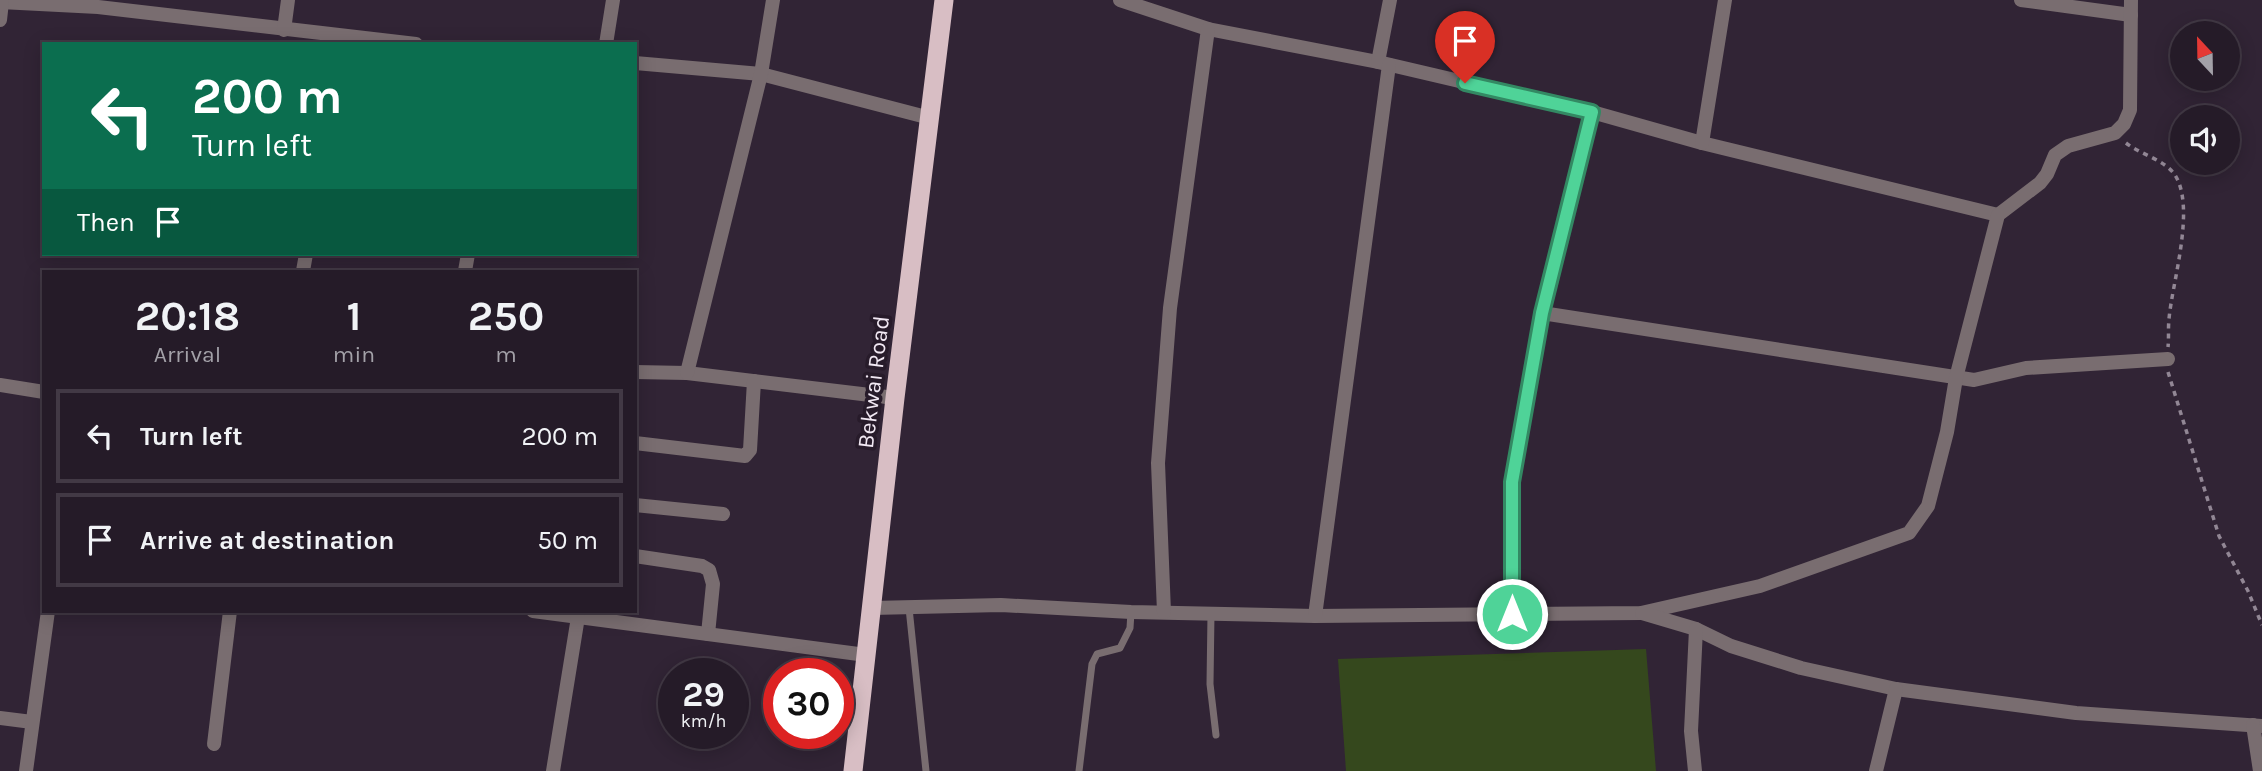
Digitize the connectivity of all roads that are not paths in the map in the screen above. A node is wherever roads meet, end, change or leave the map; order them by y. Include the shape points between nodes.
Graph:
1 (289, 0) edge
2 (613, 0) edge
3 (773, 0) edge
4 (944, 0) edge
5 (1120, 0) edge
6 (1390, 0) edge
7 (1725, 0) edge
8 (2021, 0) edge
9 (1, 2) edge
10 (99, 4) edge
11 (2131, 7) edge
12 (0, 20) edge
13 (1208, 29) junction
14 (284, 30) junction
15 (397, 42) edge
16 (606, 42) edge
17 (637, 62) edge
18 (1383, 64) junction
19 (761, 74) junction
20 (1592, 112) junction
21 (930, 118) junction
22 (1702, 143) junction
23 (1998, 215) junction
24 (1542, 313) junction
25 (2168, 359) road end
26 (637, 372) edge
27 (687, 373) junction
28 (1956, 378) junction
29 (754, 381) junction
30 (0, 385) edge
31 (42, 392) edge
32 (895, 398) junction
33 (637, 443) edge
34 (637, 505) edge
35 (723, 514) dead end
36 (637, 556) edge
37 (909, 607) junction
38 (872, 608) junction
39 (1131, 612) junction
40 (1164, 612) junction
41 (48, 613) edge
42 (230, 613) edge
43 (548, 613) edge
44 (1212, 613) junction
45 (1641, 613) junction
46 (1512, 614) junction
47 (1315, 616) junction
48 (578, 617) junction
49 (1696, 629) junction
50 (708, 634) junction
51 (866, 655) junction
52 (1896, 689) junction
53 (0, 718) edge
54 (32, 722) junction
55 (2257, 725) edge
56 (1216, 735) dead end
57 (214, 744) dead end
58 (26, 771) edge
59 (553, 771) edge
60 (853, 771) edge
61 (926, 771) edge
62 (1079, 771) edge
63 (1695, 771) edge
64 (1876, 771) edge
65 (2260, 771) edge

1 - 14 street
2 - 16 street
3 - 19 street
4 - 21 highway, Bekwai Road
5 - 13 street
6 - 18 street
7 - 22 street
8 - 11 street
9 - 10 street
9 - 12 street
10 - 14 street
11 - 23 street via 2130,110 2119,130 2068,146 2055,155 2040,183
13 - 18 street
13 - 40 street via 1170,308 1158,464
14 - 15 street
17 - 19 street
18 - 20 street
18 - 47 street
19 - 21 street
19 - 27 street
20 - 22 street
20 - 24 street
21 - 32 highway, Bekwai Road
22 - 23 street
23 - 28 street
24 - 28 street
24 - 46 street via 1512,482
25 - 28 street via 2036,367 1981,380
26 - 27 street
27 - 29 street
28 - 45 street via 1928,506 1909,533 1760,586
29 - 32 street
29 - 33 street via 750,450 745,456
30 - 31 street
32 - 38 highway, Bekwai Road
34 - 35 street
36 - 50 street via 709,570 713,583
37 - 38 street
37 - 39 street via 1001,605
37 - 61 lane
38 - 51 highway, Bekwai Road
39 - 40 street
39 - 62 lane via 1130,628 1120,648 1097,654 1092,664
40 - 44 street
41 - 54 street
42 - 57 street
43 - 48 street
44 - 47 street
44 - 56 lane via 1210,684
45 - 46 street
45 - 49 street
46 - 47 street
48 - 50 street
48 - 59 street
49 - 52 street via 1731,646 1790,664
49 - 63 street via 1691,731
50 - 51 street
51 - 60 highway, Bekwai Road
52 - 55 street via 2076,713
52 - 64 street
53 - 54 street
54 - 58 street
55 - 65 street

